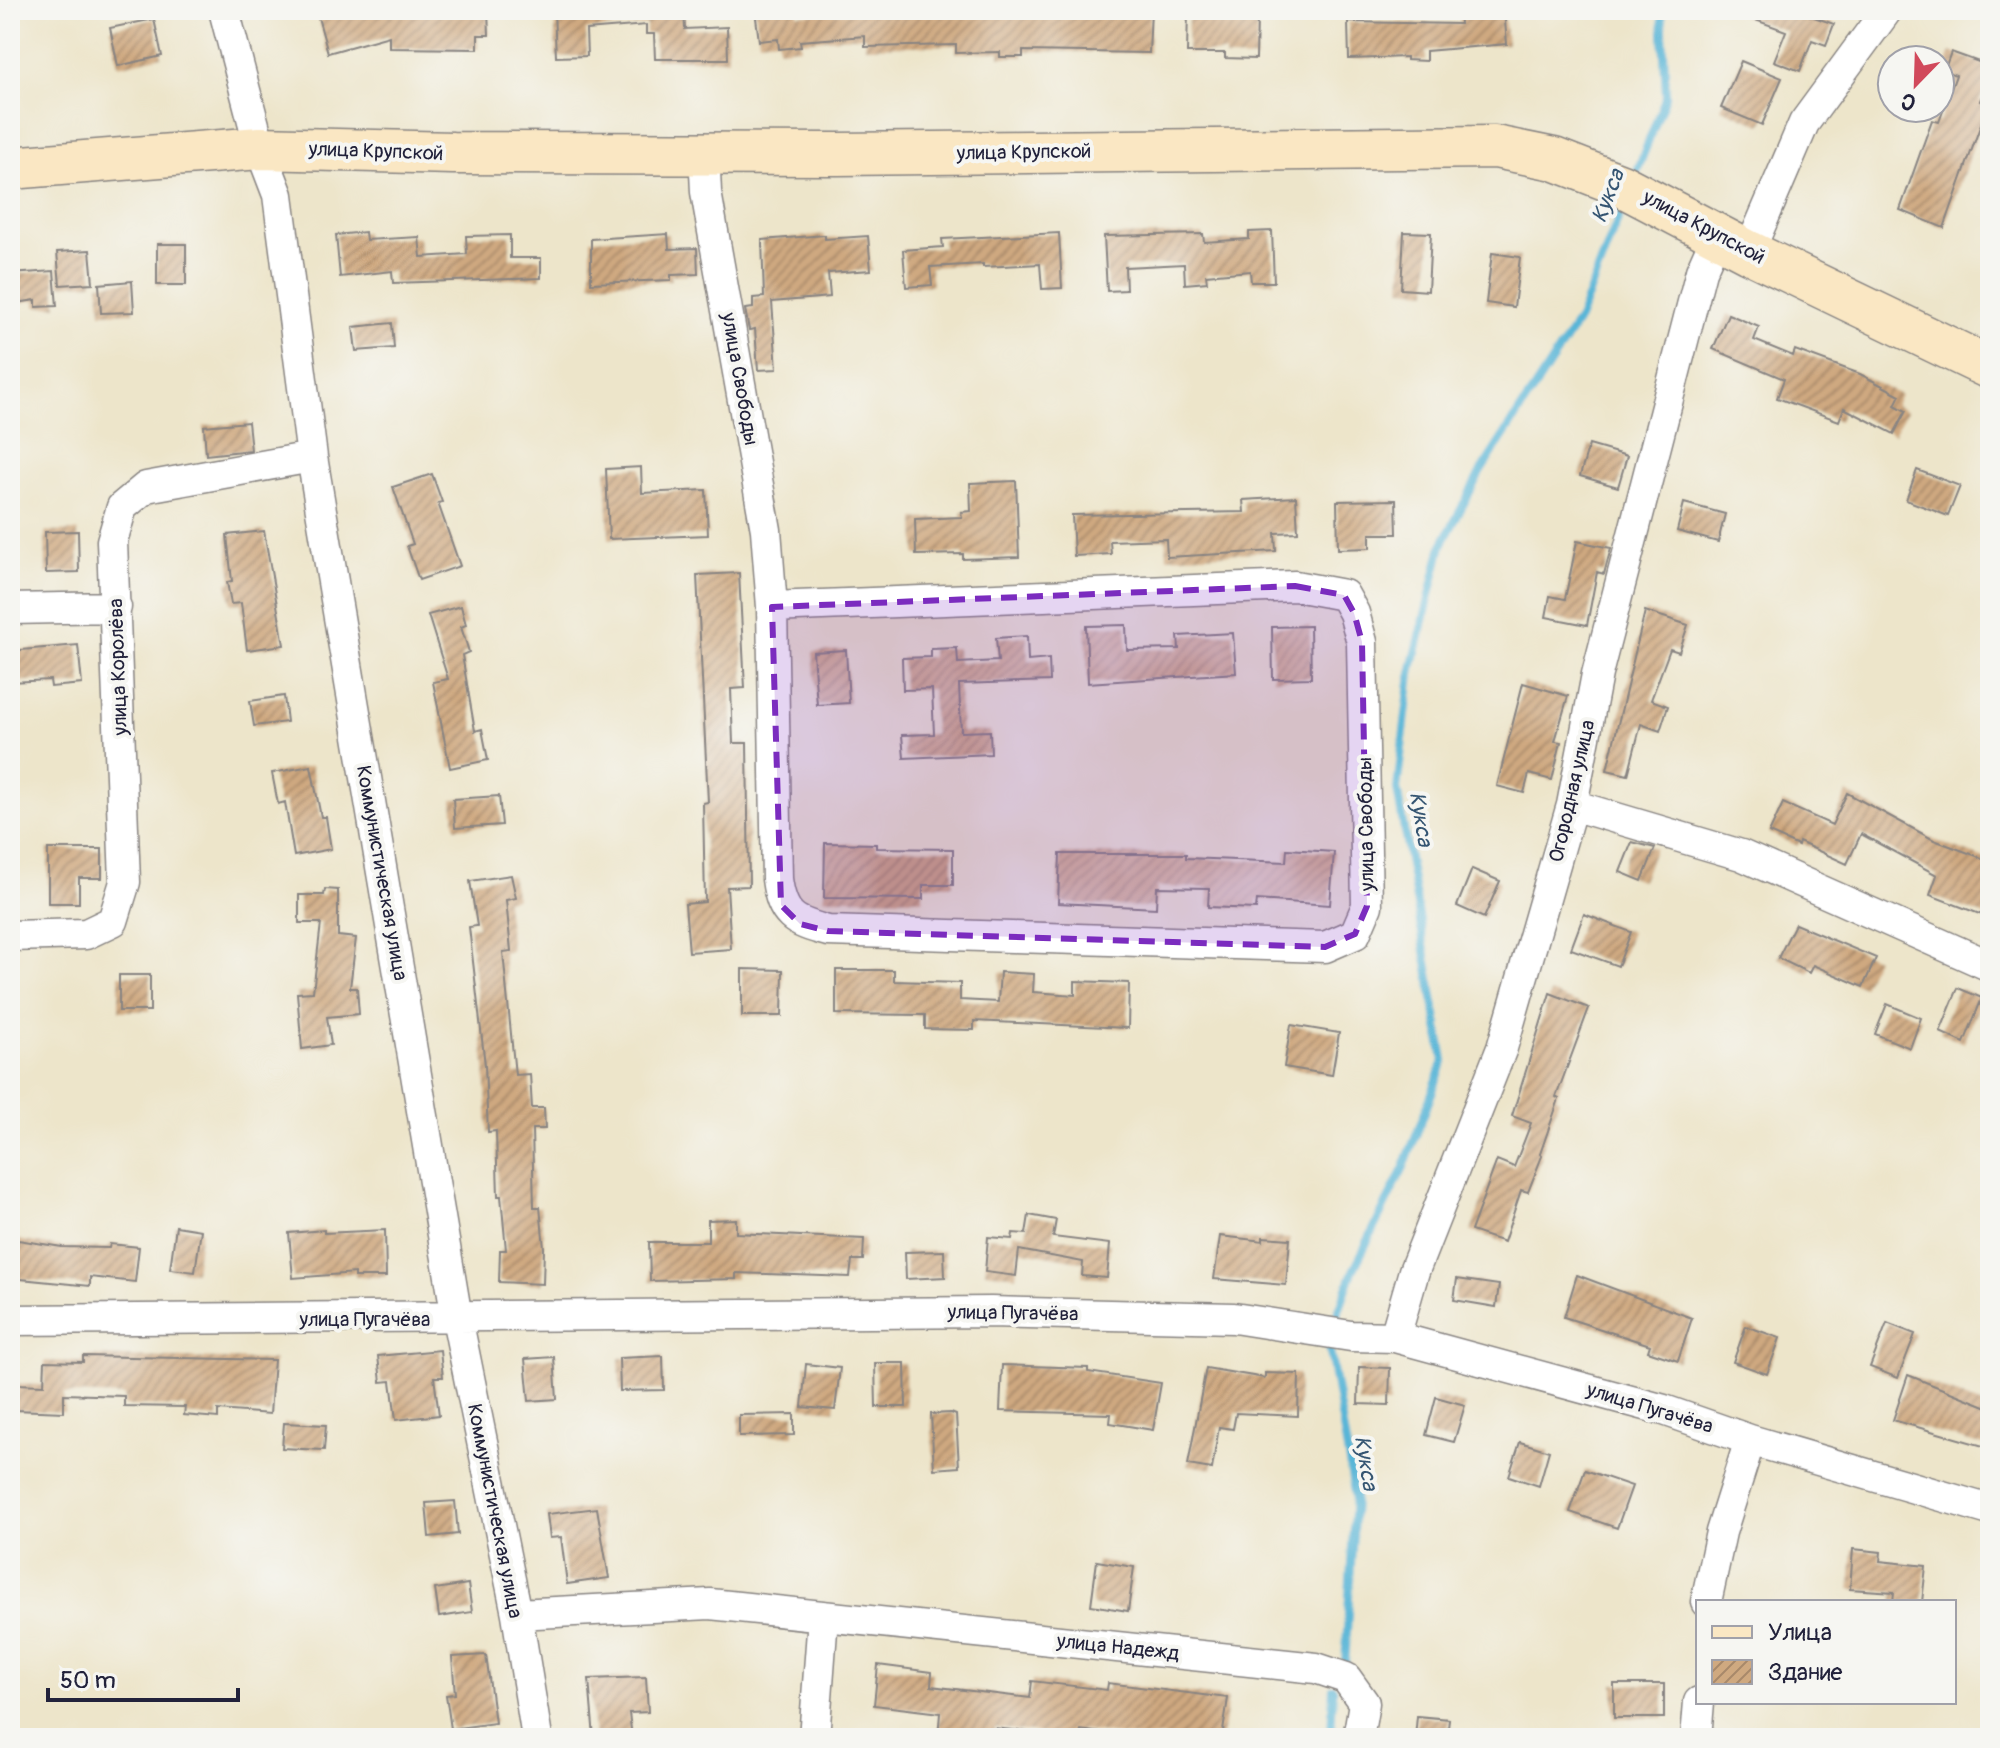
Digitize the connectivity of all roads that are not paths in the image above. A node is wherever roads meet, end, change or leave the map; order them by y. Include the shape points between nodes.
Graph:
1 (224, 10) edge
2 (1887, 10) edge
3 (260, 148) junction
4 (704, 151) junction
5 (10, 168) edge
6 (1733, 244) junction
7 (1990, 368) edge
8 (312, 457) junction
9 (116, 607) junction
10 (772, 607) junction
11 (10, 609) edge
12 (1572, 805) junction
13 (10, 936) edge
14 (1990, 966) edge
15 (457, 1318) junction
16 (10, 1320) edge
17 (1395, 1337) junction
18 (1750, 1440) junction
19 (1990, 1510) edge
20 (1706, 1600) edge
21 (517, 1614) junction
22 (823, 1617) junction
23 (1699, 1704) edge
24 (537, 1738) edge
25 (814, 1738) edge
26 (1358, 1738) edge
27 (1696, 1738) edge

1 - 3 street, Коммунистическая улица
2 - 6 street, Огородная улица via 1804,123
3 - 4 street, улица Крупской
3 - 5 street, улица Крупской
3 - 8 street, Коммунистическая улица via 278,195
4 - 6 street, улица Крупской via 1495,147 1554,159 1632,190
4 - 10 street, улица Свободы via 706,192 766,530
6 - 7 street, улица Крупской
6 - 12 street, Огородная улица via 1701,271 1600,659
8 - 9 street, улица Королёва via 146,487 122,507 112,541
8 - 15 street, Коммунистическая улица
9 - 11 street
9 - 13 street, улица Королёва via 125,882 113,921 86,934
10 - 10 street, улица Свободы via 777,879 781,905 800,924 828,931 1325,947 1355,934 1367,906 1362,642 1344,595 1295,586
12 - 14 street via 1741,855
12 - 17 street, Огородная улица via 1502,1048 1414,1271
15 - 16 street, улица Пугачёва
15 - 17 street, улица Пугачёва via 991,1312 1234,1318 1351,1336
15 - 21 street, Коммунистическая улица
17 - 18 street, улица Пугачёва via 1664,1410
18 - 19 street, улица Пугачёва
18 - 20 street
21 - 22 street, улица Надежд via 710,1604
21 - 24 street, Коммунистическая улица
22 - 25 street
22 - 26 street, улица Надежд via 1316,1668 1346,1678 1364,1703
23 - 27 street

